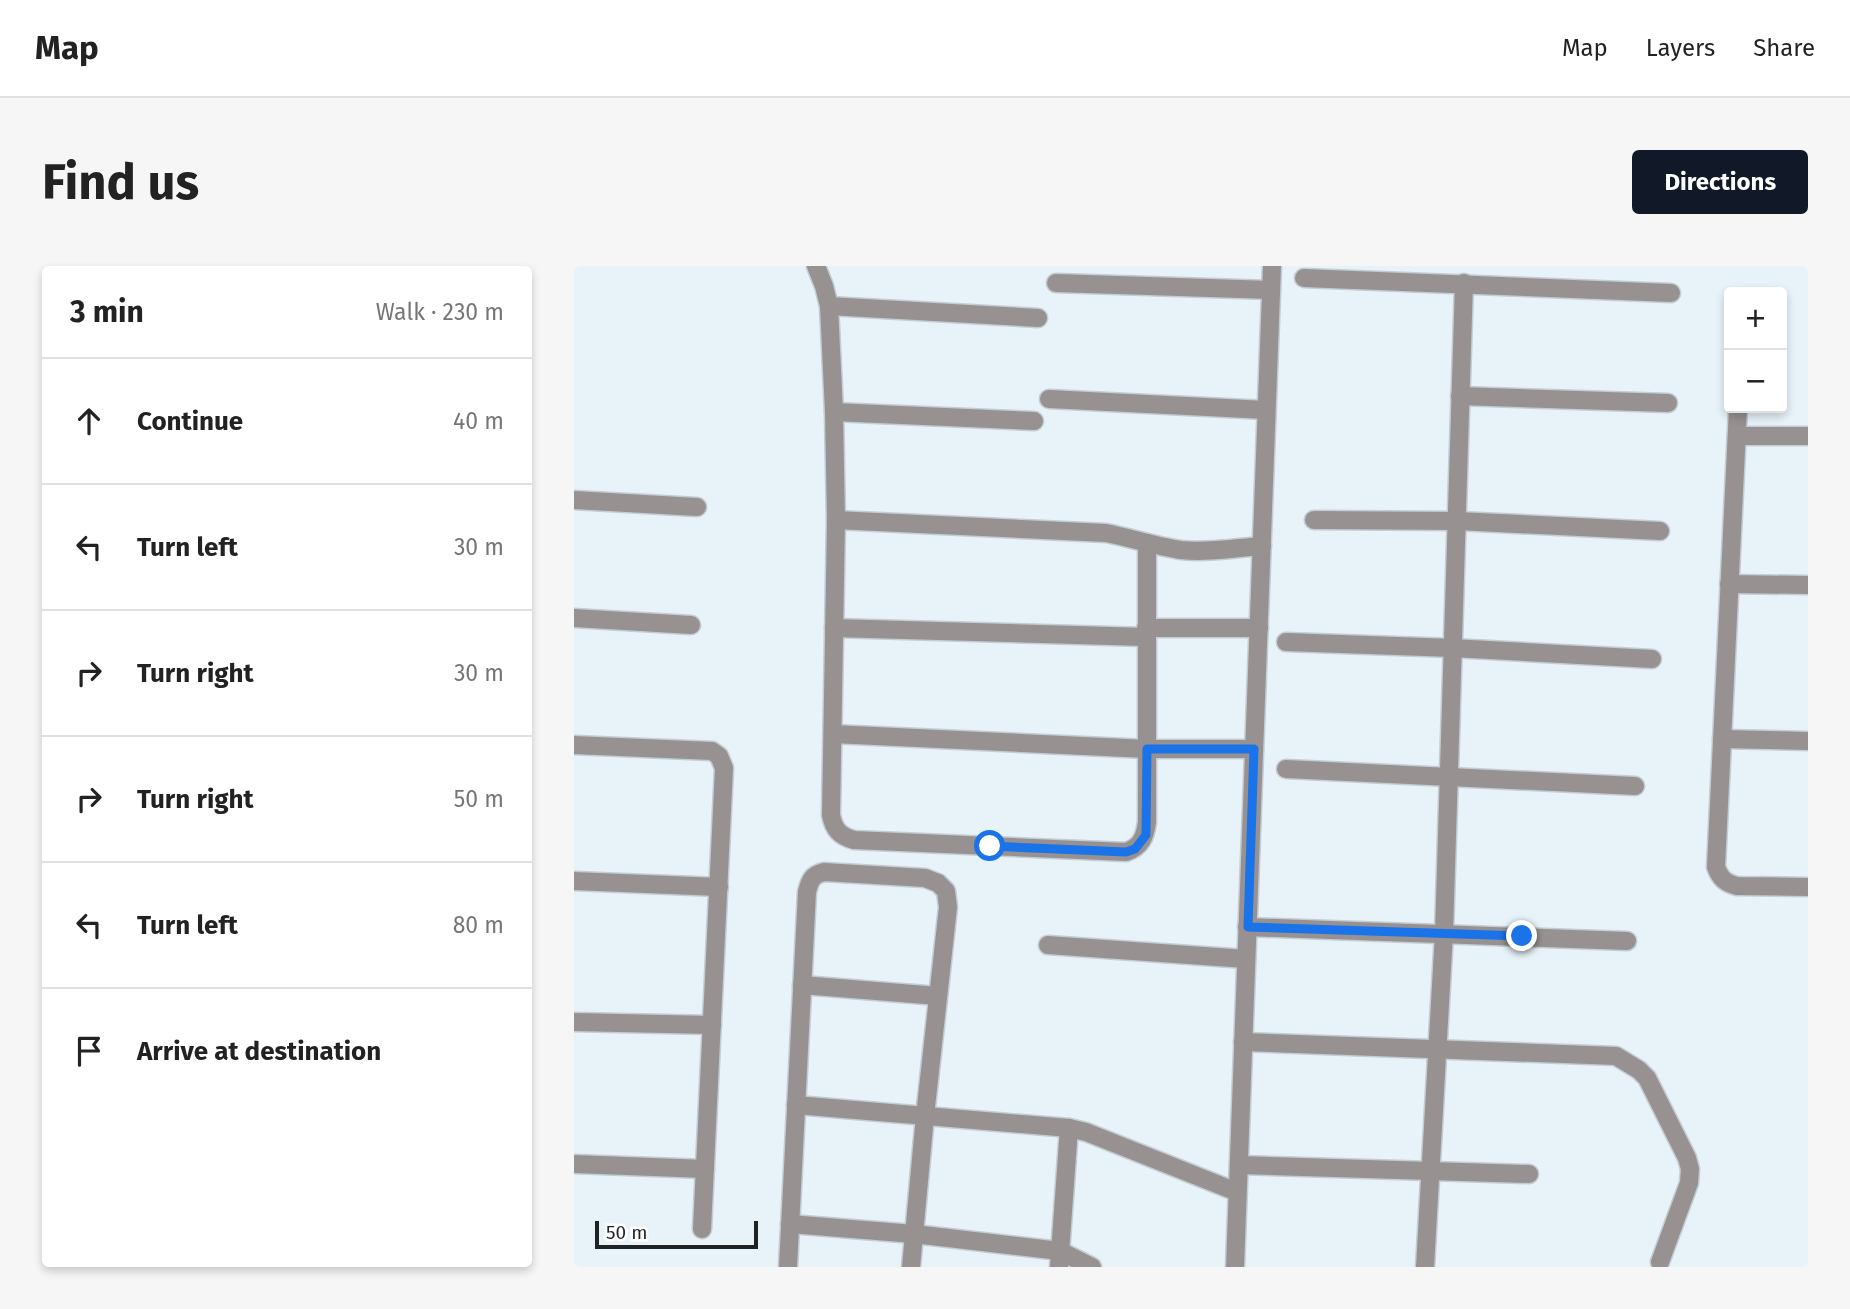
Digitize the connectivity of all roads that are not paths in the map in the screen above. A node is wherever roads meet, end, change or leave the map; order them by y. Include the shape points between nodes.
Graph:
1 (816, 266) edge
2 (1272, 266) edge
3 (1304, 278) dead end
4 (1056, 283) dead end
5 (1464, 283) junction
6 (1271, 290) junction
7 (1671, 293) dead end
8 (829, 306) junction
9 (1038, 318) dead end
10 (1461, 396) junction
11 (1049, 399) dead end
12 (1668, 403) dead end
13 (1266, 410) junction
14 (834, 412) junction
15 (1738, 413) edge
16 (1034, 421) dead end
17 (1737, 436) junction
18 (1808, 436) edge
19 (574, 500) edge
20 (697, 507) dead end
21 (836, 520) junction
22 (1314, 520) dead end
23 (1458, 521) junction
24 (1660, 531) dead end
25 (1146, 543) junction
26 (1262, 546) junction
27 (1730, 584) junction
28 (1808, 585) edge
29 (574, 618) edge
30 (691, 625) dead end
31 (834, 628) junction
32 (1259, 628) junction
33 (1145, 633) junction
34 (1286, 642) dead end
35 (1452, 648) junction
36 (1652, 659) dead end
37 (833, 734) junction
38 (1722, 739) junction
39 (1808, 741) edge
40 (574, 745) edge
41 (1147, 749) junction
42 (1254, 749) junction
43 (1286, 769) dead end
44 (1448, 777) junction
45 (1635, 786) dead end
46 (574, 881) edge
47 (719, 887) junction
48 (1808, 887) edge
49 (1248, 927) junction
50 (1444, 933) junction
51 (1627, 941) dead end
52 (1048, 945) dead end
53 (1247, 959) junction
54 (802, 985) junction
55 (938, 996) junction
56 (574, 1022) edge
57 (712, 1025) junction
58 (1243, 1042) junction
59 (1437, 1049) junction
60 (796, 1105) junction
61 (925, 1116) junction
62 (1069, 1128) junction
63 (574, 1164) edge
64 (1239, 1165) junction
65 (705, 1169) junction
66 (1430, 1171) junction
67 (1529, 1174) dead end
68 (1237, 1192) junction
69 (790, 1224) junction
70 (702, 1229) dead end
71 (914, 1234) junction
72 (1059, 1259) edge
73 (1660, 1262) dead end
74 (788, 1267) edge
75 (911, 1267) edge
76 (1092, 1267) edge
77 (1235, 1267) edge
78 (1425, 1267) edge

1 - 8 street
2 - 6 street
3 - 5 street
4 - 6 street
5 - 7 street
5 - 10 street
6 - 13 street
8 - 9 street
8 - 14 street
10 - 12 street
10 - 23 street
11 - 13 street
13 - 26 street
14 - 16 street
14 - 21 street
15 - 17 street
17 - 18 street
17 - 27 street
19 - 20 street
21 - 25 street via 1106,533
21 - 31 street
22 - 23 street
23 - 24 street
23 - 35 street
25 - 26 street via 1201,551
25 - 33 street
26 - 32 street
27 - 28 street
27 - 38 street
29 - 30 street
31 - 33 street
31 - 37 street
32 - 33 street
32 - 42 street
33 - 41 street
34 - 35 street
35 - 36 street
35 - 44 street
37 - 41 street
37 - 41 street via 831,815 836,831 854,841 1126,852 1135,849 1146,835
38 - 39 street
38 - 48 street via 1718,873 1737,886
40 - 47 street via 712,751 719,756 724,768
41 - 42 street
42 - 49 street
43 - 44 street
44 - 45 street
44 - 50 street
46 - 47 street
47 - 57 street
49 - 50 street
49 - 53 street
50 - 51 street
50 - 59 street
52 - 53 street
53 - 58 street
54 - 55 street
54 - 55 street via 807,892 816,874 925,878 946,891 948,907
54 - 60 street
55 - 61 street
56 - 57 street
57 - 65 street
58 - 59 street
58 - 64 street
59 - 66 street
59 - 73 street via 1616,1056 1639,1070 1690,1170
60 - 61 street
60 - 69 street
61 - 62 street
61 - 71 street
62 - 68 street
62 - 72 street
63 - 65 street
64 - 66 street
64 - 68 street
65 - 70 street
66 - 67 street
66 - 78 street
68 - 77 street
69 - 71 street
69 - 74 street
71 - 72 street
71 - 75 street
72 - 76 street

